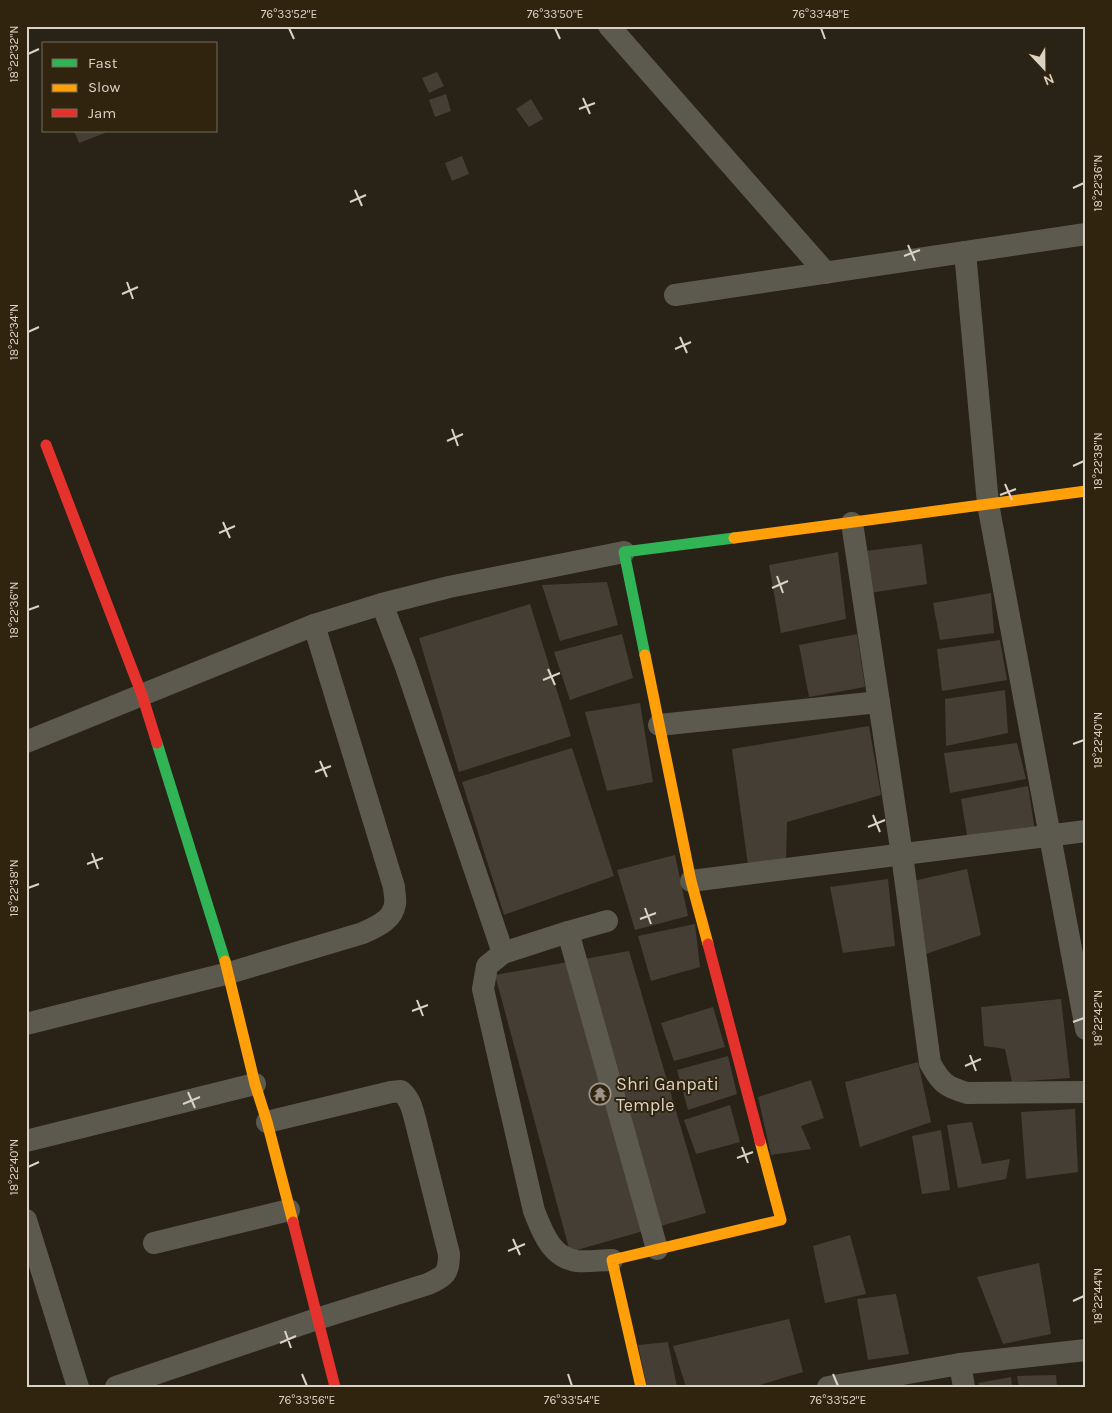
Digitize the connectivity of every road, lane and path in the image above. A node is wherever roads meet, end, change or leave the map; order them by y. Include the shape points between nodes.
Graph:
1 (609, 26) edge
2 (1086, 234) edge
3 (965, 252) junction
4 (826, 273) junction
5 (675, 295) dead end
6 (46, 445) dead end
7 (1086, 491) edge
8 (988, 504) junction
9 (852, 523) junction
10 (624, 552) junction
11 (382, 604) junction
12 (314, 625) junction
13 (142, 695) junction
14 (879, 702) junction
15 (659, 725) junction
16 (26, 742) edge
17 (1086, 831) edge
18 (1050, 836) junction
19 (902, 855) junction
20 (691, 882) junction
21 (607, 922) dead end
22 (568, 932) junction
23 (503, 952) junction
24 (229, 973) junction
25 (26, 1024) edge
26 (1086, 1029) edge
27 (255, 1084) junction
28 (1086, 1092) edge
29 (267, 1122) junction
30 (26, 1141) edge
31 (289, 1210) junction
32 (26, 1220) edge
33 (154, 1243) dead end
34 (657, 1249) junction
35 (612, 1260) junction
36 (317, 1319) junction
37 (1086, 1350) edge
38 (960, 1364) junction
39 (78, 1387) edge
40 (116, 1387) edge
41 (335, 1387) edge
42 (641, 1387) edge
43 (828, 1387) edge
44 (964, 1387) edge

1 - 4 street
2 - 3 street
3 - 4 street
3 - 8 street
4 - 5 street
6 - 13 street
7 - 8 street
8 - 9 street
8 - 18 street
9 - 10 street
9 - 14 street
10 - 11 street via 449,587
10 - 15 street
11 - 12 street
11 - 23 street
12 - 13 street
12 - 24 street via 394,887 395,904 391,914 380,925 363,933
13 - 16 street
13 - 24 street
14 - 15 street
14 - 19 street
15 - 20 street
17 - 18 street
18 - 19 street
18 - 26 street
19 - 20 street
19 - 28 street via 930,1063 938,1079 950,1088 967,1093
20 - 34 street via 781,1220
21 - 22 street
22 - 23 street
22 - 34 street
23 - 35 street via 487,966 483,989 534,1211 545,1238 559,1255 576,1261
24 - 25 street
24 - 27 street
27 - 29 street
27 - 30 street
29 - 31 street
29 - 36 street via 401,1091 411,1103 416,1119 449,1254 449,1267 444,1276 428,1284
31 - 33 street
31 - 36 street
32 - 39 street
34 - 35 street
35 - 42 street
36 - 40 street
36 - 41 street
37 - 38 street
38 - 43 street
38 - 44 street

